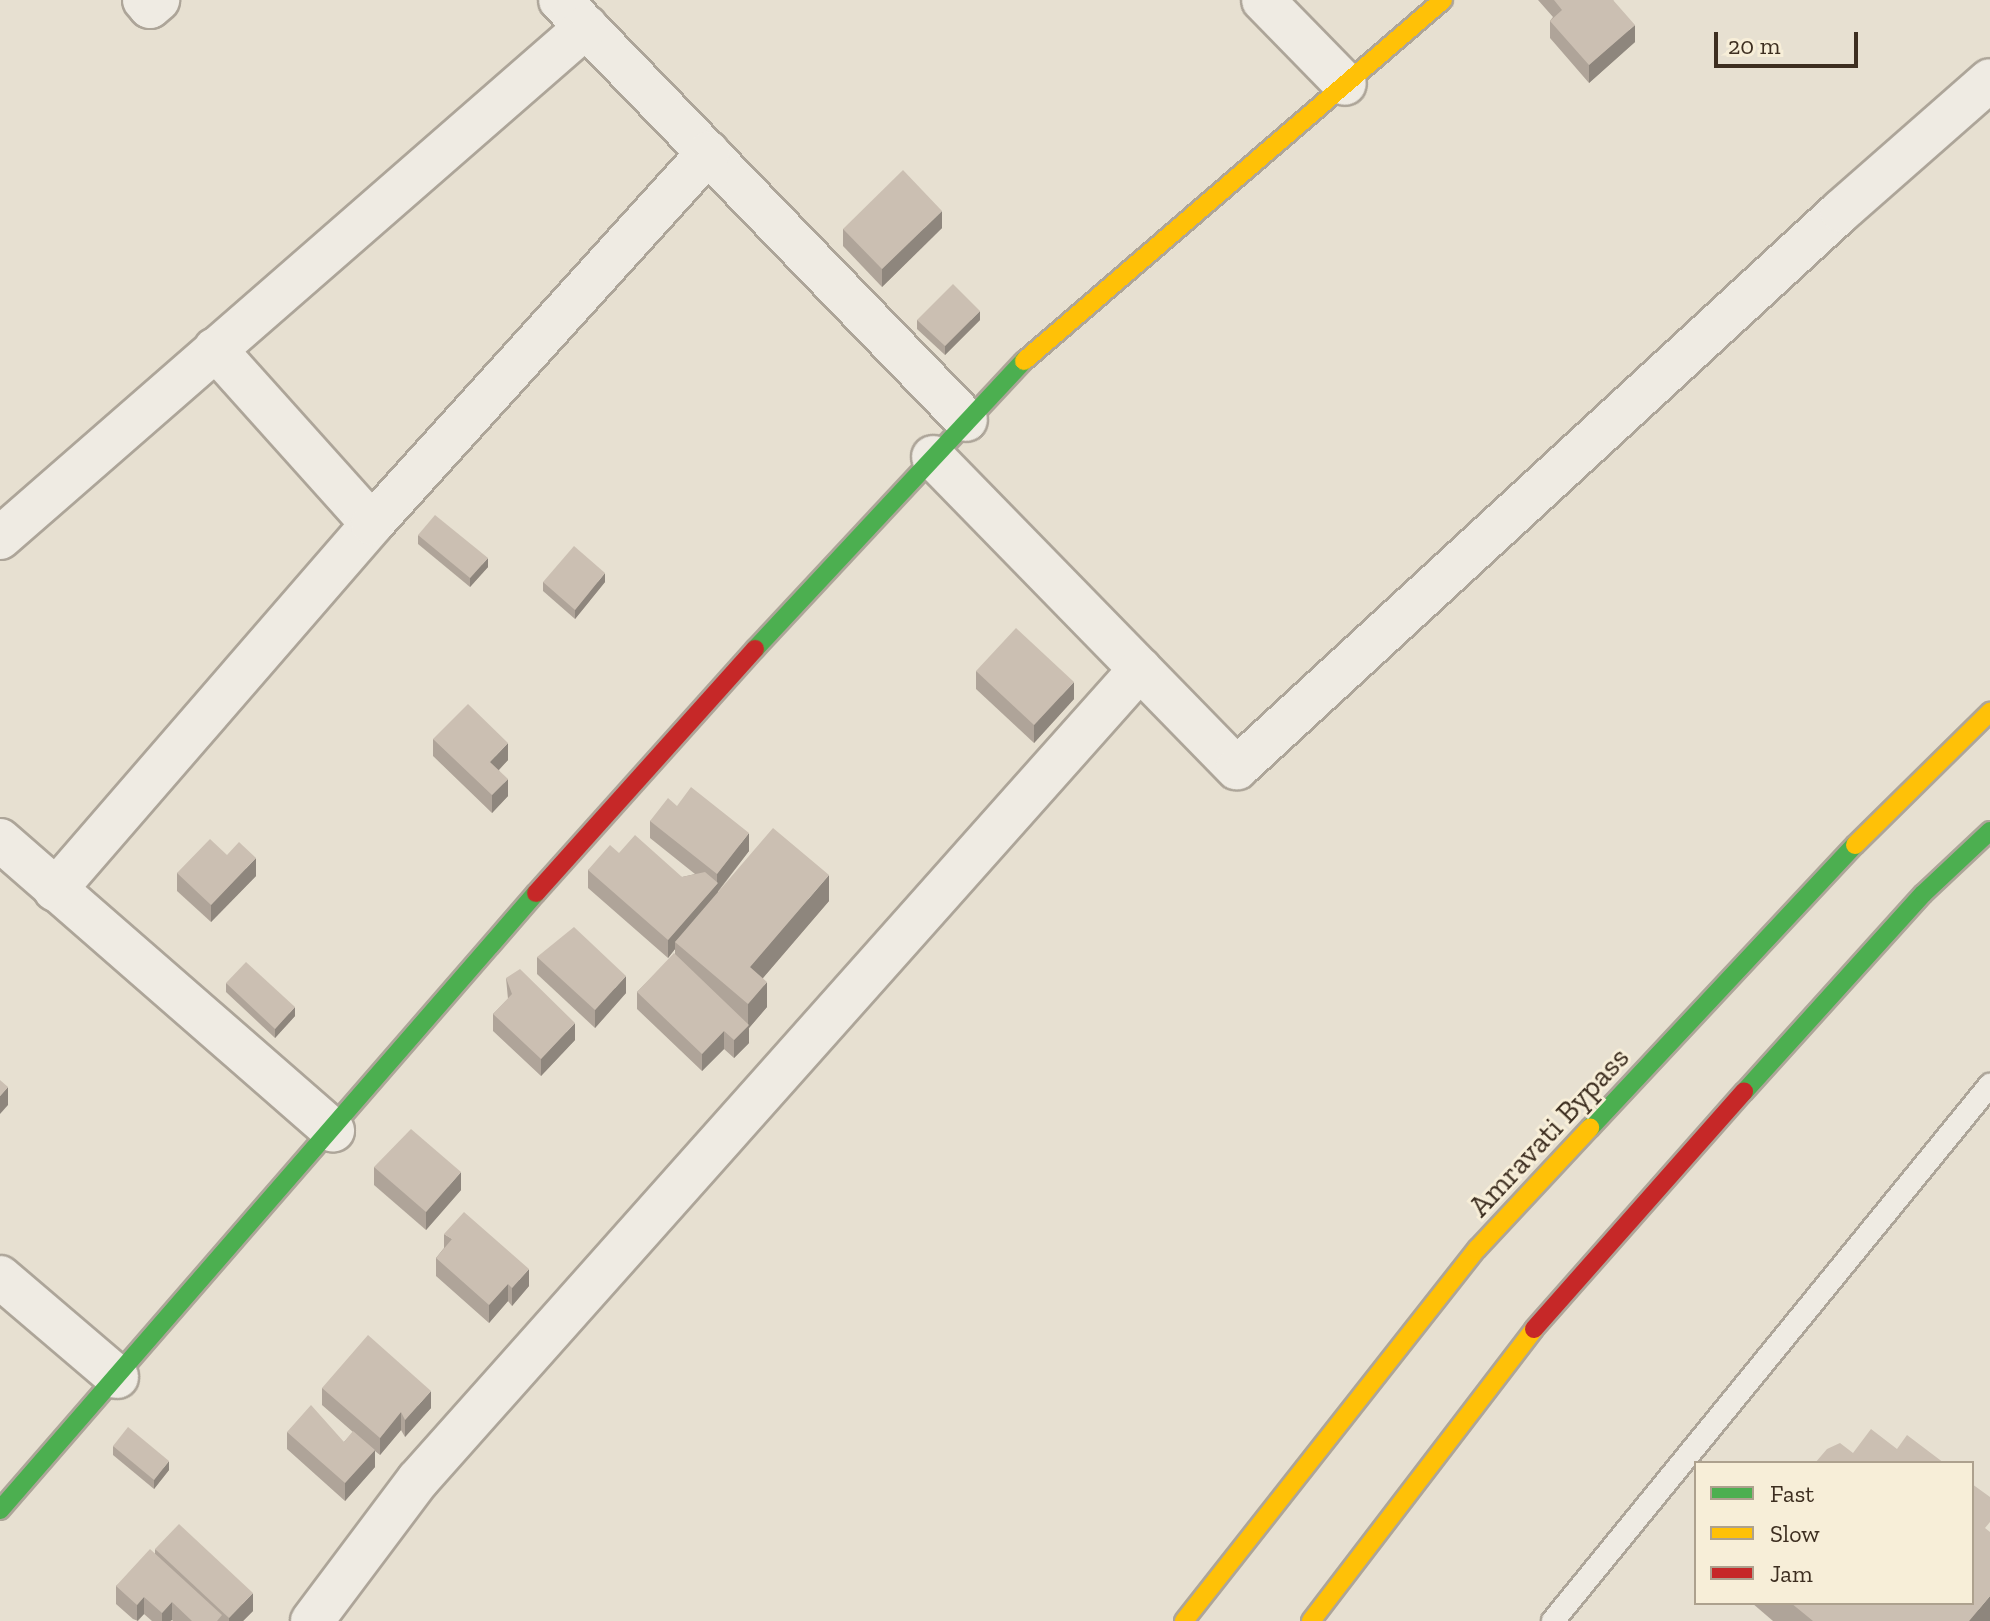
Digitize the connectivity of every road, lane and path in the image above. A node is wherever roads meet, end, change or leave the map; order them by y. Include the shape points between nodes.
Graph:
1 (144, 0) edge
2 (158, 0) edge
3 (1263, 0) edge
4 (1443, 0) edge
5 (573, 13) edge
6 (1990, 80) edge
7 (1345, 84) junction
8 (708, 153) junction
9 (215, 349) junction
10 (966, 420) junction
11 (933, 457) junction
12 (372, 524) junction
13 (0, 538) edge
14 (1140, 669) junction
15 (1990, 712) edge
16 (1990, 831) edge
17 (0, 840) edge
18 (55, 890) junction
19 (1990, 1085) edge
20 (333, 1130) junction
21 (0, 1277) edge
22 (117, 1377) junction
23 (0, 1510) edge
24 (312, 1621) edge
25 (1184, 1621) edge
26 (1311, 1621) edge
27 (1553, 1621) edge

1 - 2 street via 150,7
3 - 7 street
4 - 7 main road
5 - 8 street
5 - 9 street
6 - 14 street via 1237,768
7 - 10 main road via 1005,378
8 - 10 street
8 - 12 street
9 - 12 street
9 - 13 street
10 - 11 main road
11 - 14 street
11 - 20 main road via 627,788
12 - 18 street
14 - 24 street via 418,1480
15 - 25 main road, Amravati Bypass via 1855,845 1477,1249
16 - 26 main road via 1923,894 1562,1293
17 - 18 street
18 - 20 street
19 - 27 lane
20 - 22 main road
21 - 22 street
22 - 23 main road

